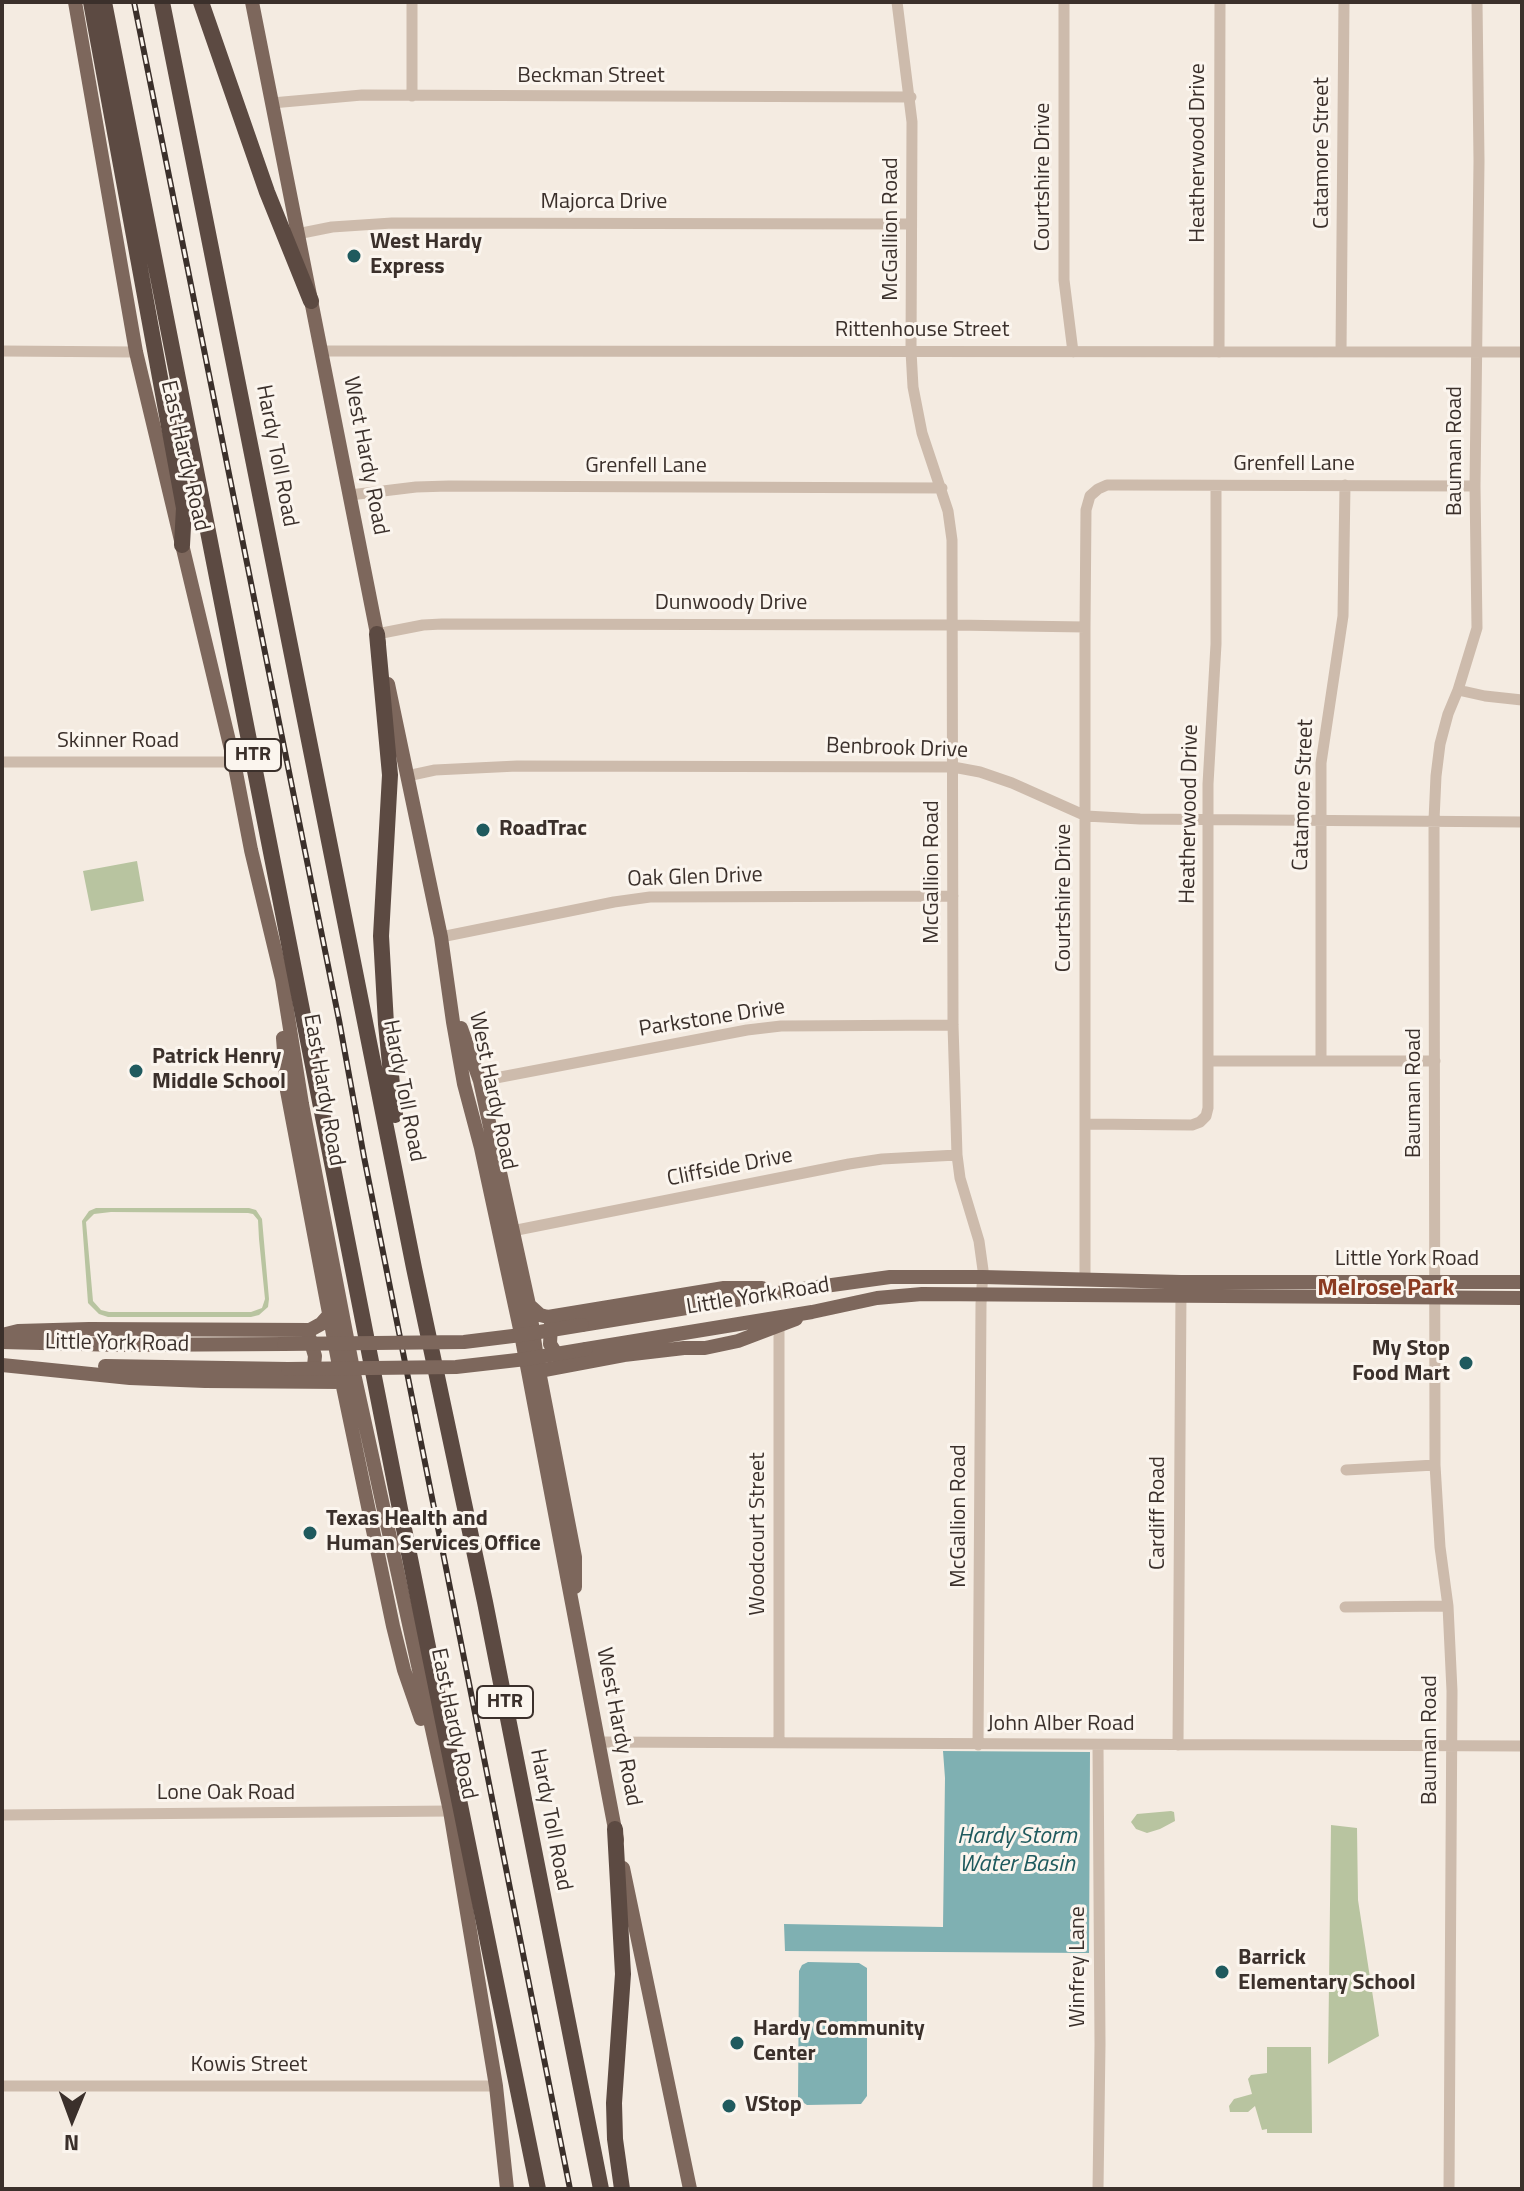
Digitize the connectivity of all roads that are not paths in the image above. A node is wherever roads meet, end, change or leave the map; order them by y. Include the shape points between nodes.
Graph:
1 (75, 2) edge
2 (91, 2) edge
3 (104, 2) edge
4 (162, 2) edge
5 (201, 2) edge
6 (252, 2) edge
7 (412, 2) edge
8 (897, 2) edge
9 (1064, 2) edge
10 (1220, 2) edge
11 (1344, 2) edge
12 (1477, 2) edge
13 (412, 96) junction
14 (911, 97) junction
15 (272, 103) junction
16 (911, 224) junction
17 (297, 234) junction
18 (311, 301) junction
19 (2, 351) edge
20 (321, 351) junction
21 (911, 351) junction
22 (136, 352) junction
23 (1073, 352) junction
24 (1219, 352) junction
25 (1341, 352) junction
26 (1477, 352) junction
27 (1522, 352) edge
28 (1345, 485) junction
29 (1216, 486) junction
30 (1475, 486) junction
31 (942, 488) junction
32 (350, 495) junction
33 (1086, 517) joint
34 (182, 545) junction
35 (953, 625) junction
36 (1085, 627) junction
37 (377, 634) junction
38 (1458, 690) junction
39 (1522, 700) edge
40 (2, 762) edge
41 (234, 762) junction
42 (953, 767) junction
43 (407, 776) junction
44 (1086, 816) junction
45 (1209, 819) junction
46 (1321, 820) junction
47 (1434, 820) junction
48 (1522, 822) edge
49 (953, 896) junction
50 (441, 937) junction
51 (282, 979) junction
52 (451, 998) junction
53 (953, 1025) junction
54 (1209, 1061) junction
55 (1321, 1061) junction
56 (1435, 1061) junction
57 (480, 1081) junction
58 (1085, 1124) junction
59 (957, 1155) junction
60 (405, 1216) junction
61 (512, 1231) junction
62 (983, 1277) junction
63 (1085, 1279) junction
64 (1436, 1282) junction
65 (1522, 1282) edge
66 (803, 1289) junction
67 (1181, 1289) junction
68 (982, 1295) junction
69 (1436, 1298) junction
70 (1522, 1298) edge
71 (529, 1305) junction
72 (812, 1312) junction
73 (329, 1315) junction
74 (560, 1315) junction
75 (779, 1326) junction
76 (296, 1329) junction
77 (2, 1335) edge
78 (521, 1335) junction
79 (2, 1342) edge
80 (348, 1343) junction
81 (526, 1359) junction
82 (580, 1363) junction
83 (2, 1364) edge
84 (353, 1369) junction
85 (539, 1371) junction
86 (342, 1382) junction
87 (303, 1383) junction
88 (1435, 1465) junction
89 (1346, 1470) dead end
90 (1448, 1606) junction
91 (1345, 1607) dead end
92 (575, 1623) junction
93 (599, 1742) junction
94 (779, 1743) junction
95 (978, 1745) junction
96 (1098, 1745) junction
97 (1178, 1745) junction
98 (1452, 1746) junction
99 (1522, 1746) edge
100 (450, 1811) junction
101 (2, 1815) edge
102 (615, 1829) junction
103 (2, 2086) edge
104 (496, 2086) junction
105 (507, 2189) edge
106 (538, 2189) edge
107 (601, 2189) edge
108 (622, 2189) edge
109 (690, 2189) edge
110 (1098, 2189) edge
111 (1449, 2189) edge

1 - 22 main road, East Hardy Road
2 - 34 highway via 184,508
3 - 106 highway, HTR
4 - 60 highway, Hardy Toll Road / HTR
5 - 18 highway
6 - 15 main road, West Hardy Road
7 - 13 street
8 - 14 street, McGallion Road
9 - 23 street, Courtshire Drive via 1064,280
10 - 24 street, Heatherwood Drive
11 - 25 street, Catamore Street
12 - 26 street, Bauman Road
13 - 14 street, Beckman Street
13 - 15 street, Beckman Street
14 - 16 street, McGallion Road
15 - 17 main road, West Hardy Road
16 - 17 street, Majorca Drive via 392,223
16 - 21 street, McGallion Road
17 - 18 main road, West Hardy Road
18 - 20 main road, West Hardy Road
19 - 22 street
20 - 21 street, Rittenhouse Street
20 - 32 main road, West Hardy Road
21 - 23 street, Rittenhouse Street
21 - 31 street, McGallion Road via 916,409
22 - 34 main road, East Hardy Road
23 - 24 street, Rittenhouse Street
24 - 25 street, Rittenhouse Street
25 - 26 street, Rittenhouse Street
26 - 27 street, Rittenhouse Street
26 - 30 street, Bauman Road
28 - 29 street, Grenfell Lane
28 - 30 street, Grenfell Lane
28 - 46 street, Catamore Street via 1343,616 1323,740
29 - 33 street, Grenfell Lane via 1107,485 1090,496
29 - 45 street, Heatherwood Drive
30 - 38 street, Bauman Road via 1477,628
31 - 32 street, Grenfell Lane via 438,486
31 - 35 street, McGallion Road via 952,540
32 - 37 main road, West Hardy Road
33 - 36 street, Courtshire Drive
34 - 41 main road, East Hardy Road
35 - 36 street, Dunwoody Drive
35 - 37 street, Dunwoody Drive via 442,624
35 - 42 street, McGallion Road
36 - 44 street, Courtshire Drive
37 - 43 main road, West Hardy Road
37 - 60 highway via 390,775 382,964
38 - 39 street
38 - 47 street, Bauman Road via 1440,744
40 - 41 street, Skinner Road
41 - 51 main road, East Hardy Road
42 - 43 street, Benbrook Drive via 517,766
42 - 44 street, Benbrook Drive via 1012,783
42 - 49 street, McGallion Road
43 - 50 main road, West Hardy Road
44 - 45 street, Benbrook Drive
44 - 58 street, Courtshire Drive
45 - 46 street, Benbrook Drive
45 - 54 street, Heatherwood Drive
46 - 47 street, Benbrook Drive
46 - 55 street, Catamore Street
47 - 48 street, Benbrook Drive
47 - 56 street, Bauman Road
49 - 50 street, Oak Glen Drive via 650,897
49 - 53 street, McGallion Road
50 - 52 main road, West Hardy Road
51 - 73 main road via 287,1091
51 - 80 main road, East Hardy Road
52 - 57 main road
52 - 78 main road, West Hardy Road via 464,1084
53 - 57 street, Parkstone Drive via 747,1030
53 - 59 street, McGallion Road
54 - 55 street
54 - 58 street, Heatherwood Drive via 1208,1108 1200,1122
55 - 56 street
56 - 64 street, Bauman Road
57 - 61 main road
58 - 63 street, Courtshire Drive
59 - 61 street, Cliffside Drive via 849,1164
59 - 62 street, McGallion Road
60 - 107 highway, Hardy Toll Road / HTR
61 - 71 main road
62 - 63 main road, Little York Road
62 - 66 main road, Little York Road via 890,1277
62 - 68 street, McGallion Road
63 - 67 main road, Little York Road
64 - 65 main road, Little York Road
64 - 67 main road, Little York Road
64 - 69 street, Bauman Road
66 - 74 main road via 724,1288
66 - 78 main road, Little York Road, bridge
67 - 68 main road, Little York Road
67 - 69 main road, Little York Road
67 - 97 street, Cardiff Road
68 - 72 main road, Little York Road via 877,1298
68 - 95 street, McGallion Road
69 - 70 main road, Little York Road
69 - 88 street, Bauman Road
71 - 74 main road via 540,1315
71 - 85 main road
72 - 75 main road
72 - 81 main road, Little York Road, bridge
73 - 76 main road via 310,1330
73 - 86 main road
74 - 82 main road via 551,1324 550,1344 559,1358
75 - 82 main road via 705,1348
75 - 94 street, Woodcourt Street
76 - 77 main road via 89,1329
76 - 87 main road via 310,1339 315,1356 313,1376
78 - 80 main road, Little York Road, bridge via 464,1342
78 - 81 main road, West Hardy Road
79 - 80 main road, Little York Road, bridge
80 - 84 main road, East Hardy Road, bridge
81 - 84 main road, Little York Road, bridge
81 - 92 main road, West Hardy Road
82 - 85 main road
83 - 84 main road, Little York Road, bridge
83 - 87 main road via 130,1378
84 - 100 main road, East Hardy Road
85 - 92 main road via 575,1557
86 - 87 main road
86 - 100 main road via 404,1670
88 - 89 street
88 - 90 street, Bauman Road
90 - 91 street
90 - 98 street, Bauman Road
92 - 93 main road, West Hardy Road
93 - 94 street, John Alber Road
93 - 102 main road, West Hardy Road
94 - 95 street, John Alber Road
95 - 96 street, John Alber Road
96 - 97 street, John Alber Road
96 - 110 street, Winfrey Lane
97 - 98 street, John Alber Road
98 - 99 street, John Alber Road
98 - 111 street, Bauman Road
100 - 101 street, Lone Oak Road
100 - 104 main road, East Hardy Road
102 - 108 highway via 623,1974 614,2103
102 - 109 main road, West Hardy Road
103 - 104 street, Kowis Street
104 - 105 main road, East Hardy Road

